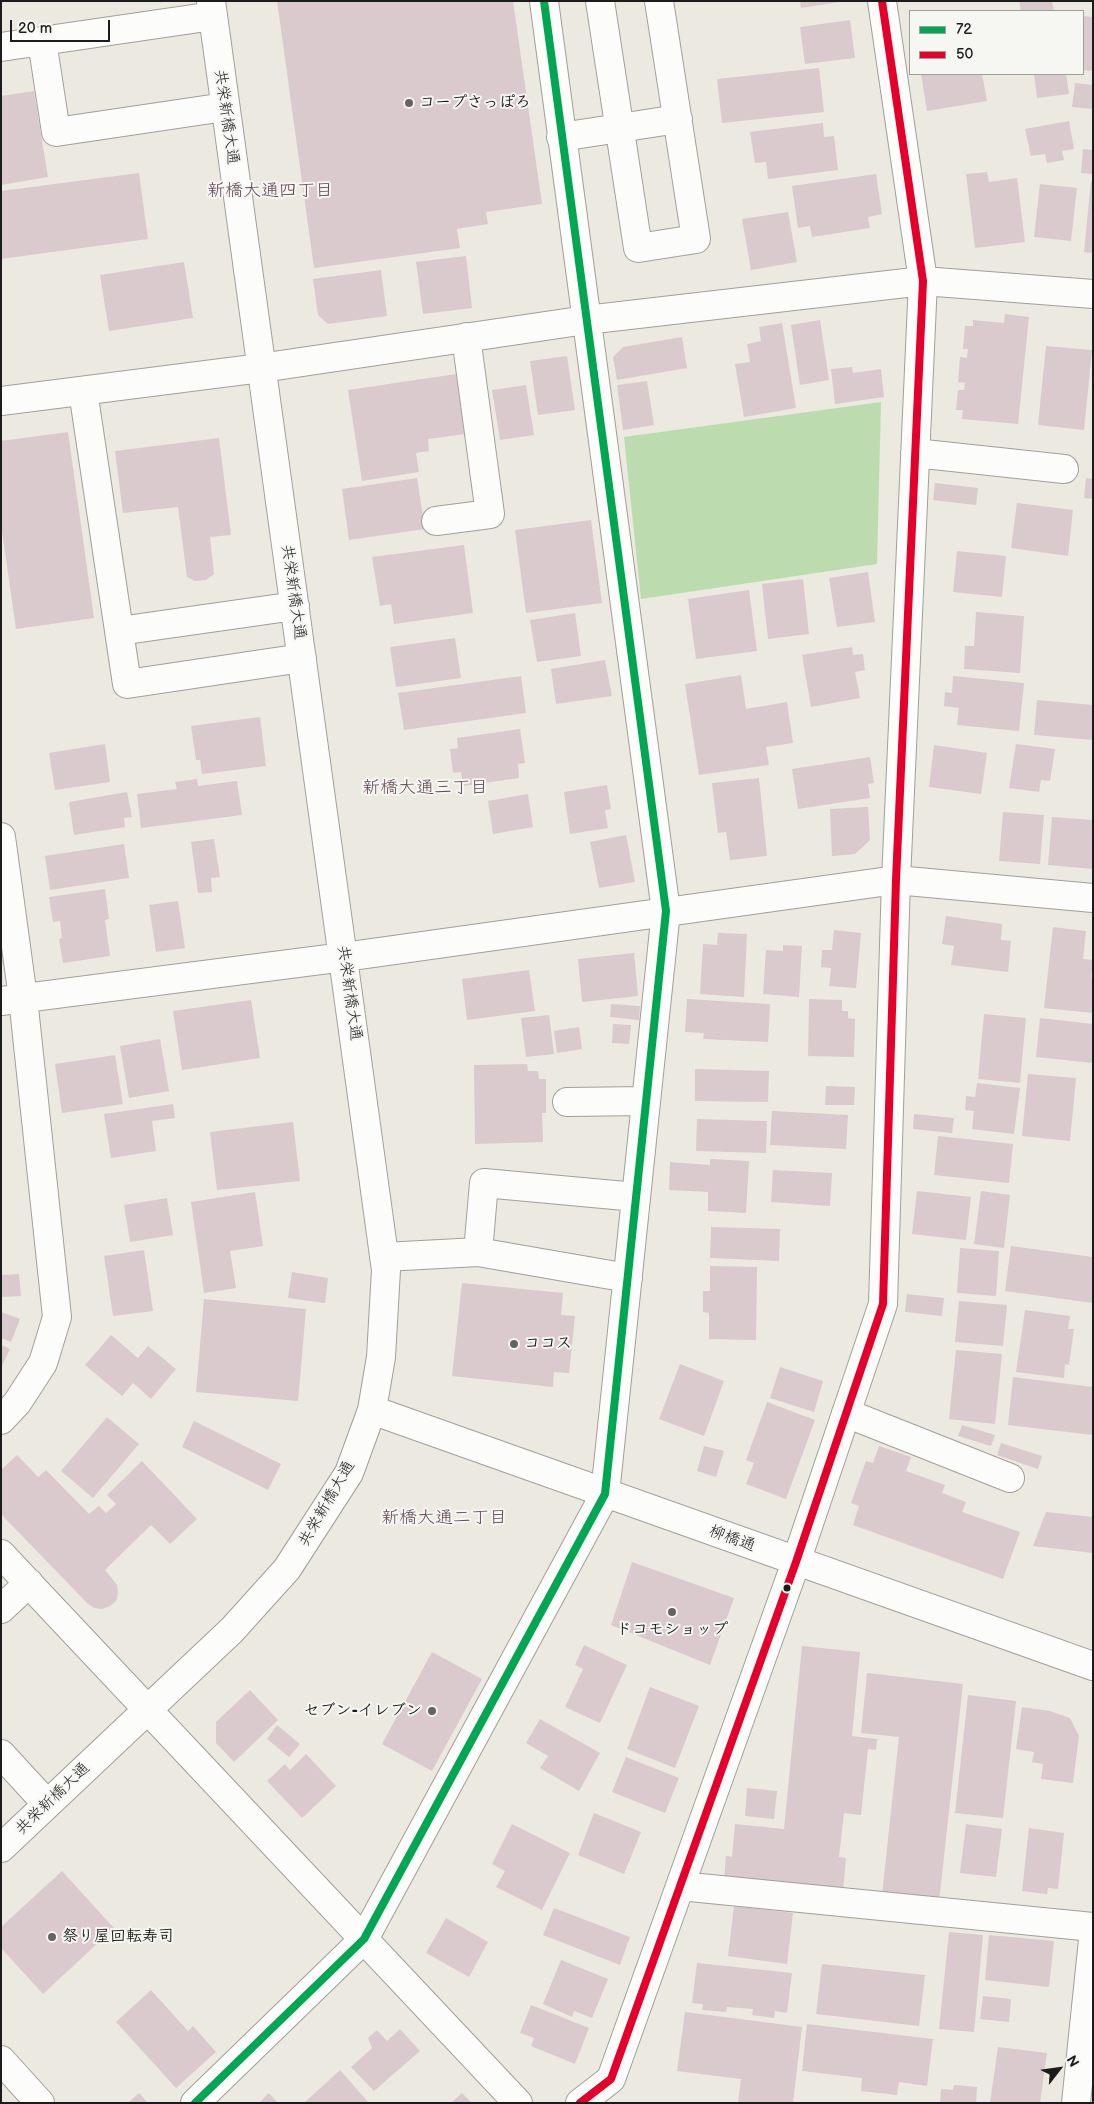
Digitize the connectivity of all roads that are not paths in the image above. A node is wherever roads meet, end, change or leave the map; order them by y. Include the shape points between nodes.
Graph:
1 (544, 1) edge
2 (600, 1) edge
3 (659, 1) edge
4 (882, 1) edge
5 (212, 9) edge
6 (42, 41) junction
7 (1, 47) edge
8 (225, 107) junction
9 (678, 120) junction
10 (620, 128) junction
11 (561, 137) junction
12 (924, 281) junction
13 (1093, 294) edge
14 (586, 320) junction
15 (466, 337) junction
16 (261, 368) junction
17 (83, 391) junction
18 (1, 401) edge
19 (916, 453) junction
20 (1064, 469) dead end
21 (436, 521) dead end
22 (295, 606) junction
23 (119, 631) junction
24 (302, 658) junction
25 (1, 837) edge
26 (896, 880) junction
27 (1093, 898) edge
28 (666, 911) junction
29 (344, 956) junction
30 (12, 999) edge
31 (646, 1101) junction
32 (567, 1102) dead end
33 (636, 1197) junction
34 (478, 1252) junction
35 (384, 1257) junction
36 (628, 1278) junction
37 (372, 1410) junction
38 (846, 1413) junction
39 (1, 1420) edge
40 (1010, 1478) dead end
41 (605, 1494) junction
42 (1, 1554) edge
43 (796, 1562) junction
44 (29, 1583) junction
45 (1, 1609) edge
46 (1093, 1666) edge
47 (147, 1709) junction
48 (1, 1754) edge
49 (47, 1804) junction
50 (1, 1848) edge
51 (680, 1886) junction
52 (1093, 1927) edge
53 (364, 1939) junction
54 (1093, 1940) edge
55 (1088, 2038) edge
56 (1, 2060) edge
57 (40, 2103) edge
58 (195, 2103) edge
59 (518, 2103) edge
60 (580, 2103) edge
61 (1076, 2103) edge

1 - 11 street
2 - 10 street
3 - 9 street
4 - 12 street
5 - 6 street
5 - 8 street, 共栄新橋大通
6 - 7 street
6 - 8 street via 56,132
8 - 16 street, 共栄新橋大通
9 - 10 street
9 - 10 street via 696,239 638,248
10 - 11 street
11 - 14 street
12 - 13 street
12 - 14 street
12 - 19 street
14 - 15 street
14 - 28 street
15 - 16 street
15 - 21 street via 490,514
16 - 17 street
16 - 22 street, 共栄新橋大通
17 - 18 street
17 - 23 street
19 - 20 street
19 - 26 street
22 - 23 street
22 - 24 street, 共栄新橋大通
23 - 24 street via 127,684
24 - 29 street, 共栄新橋大通
25 - 30 street
26 - 27 street
26 - 28 street
26 - 38 street via 883,1304
28 - 29 street
28 - 31 street
29 - 30 street
29 - 35 street, 共栄新橋大通
30 - 39 street via 57,1317 43,1363
31 - 32 street
31 - 33 street
33 - 34 street via 484,1184
33 - 36 street
34 - 35 street
34 - 36 street
35 - 37 street, 共栄新橋大通 via 382,1357
36 - 41 street
37 - 41 street, 柳橋通
37 - 47 street, 共栄新橋大通 via 349,1473 287,1569 232,1630
38 - 40 street
38 - 43 street
41 - 43 street, 柳橋通
41 - 53 street
42 - 44 street
43 - 46 street, 柳橋通
43 - 51 street
44 - 45 street
44 - 47 street
47 - 49 street, 共栄新橋大通
47 - 53 street
48 - 49 street
49 - 50 street, 共栄新橋大通
51 - 52 street
51 - 60 street via 611,2079
53 - 58 street
53 - 59 street
54 - 55 street
55 - 61 street
56 - 57 street

